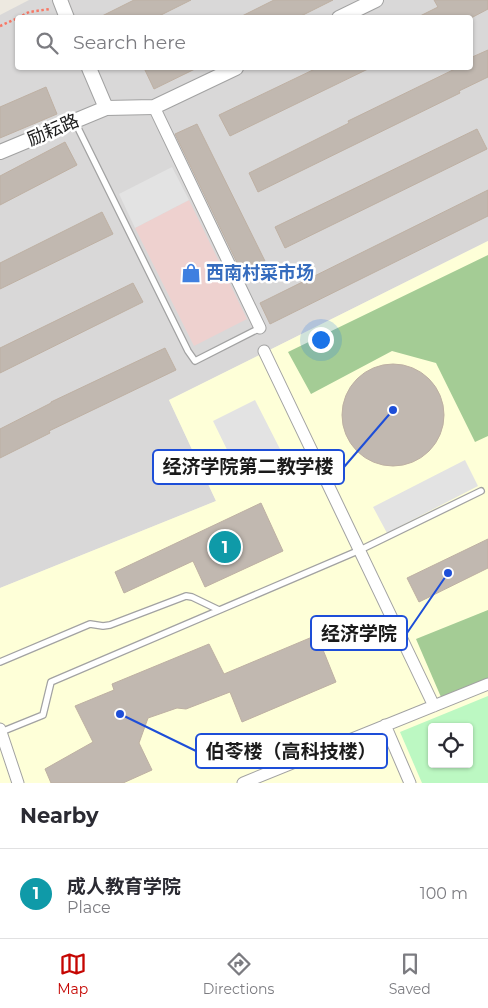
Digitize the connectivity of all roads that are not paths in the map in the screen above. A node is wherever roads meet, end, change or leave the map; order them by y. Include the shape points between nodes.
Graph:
1 (376, 0) edge
2 (346, 15) edge
3 (90, 70) edge
4 (232, 70) edge
5 (154, 107) junction
6 (106, 108) junction
7 (74, 121) junction
8 (0, 152) edge
9 (260, 328) joint
10 (264, 351) dead end
11 (481, 491) dead end
12 (360, 550) junction
13 (219, 610) junction
14 (0, 662) edge
15 (488, 684) edge
16 (434, 706) junction
17 (385, 726) junction
18 (1, 731) edge
19 (18, 783) edge
20 (243, 783) edge
21 (410, 783) edge

1 - 2 street
3 - 6 street
4 - 5 street
5 - 6 street
5 - 9 street
6 - 7 street, 励耘路
7 - 8 street, 励耘路
7 - 9 lane via 195,361
10 - 12 street
11 - 12 lane
12 - 13 lane
12 - 16 street
13 - 14 lane via 186,596 110,625 90,624
13 - 18 lane via 51,682 43,715
15 - 16 street
16 - 17 street
17 - 20 street
17 - 21 street
18 - 19 street

